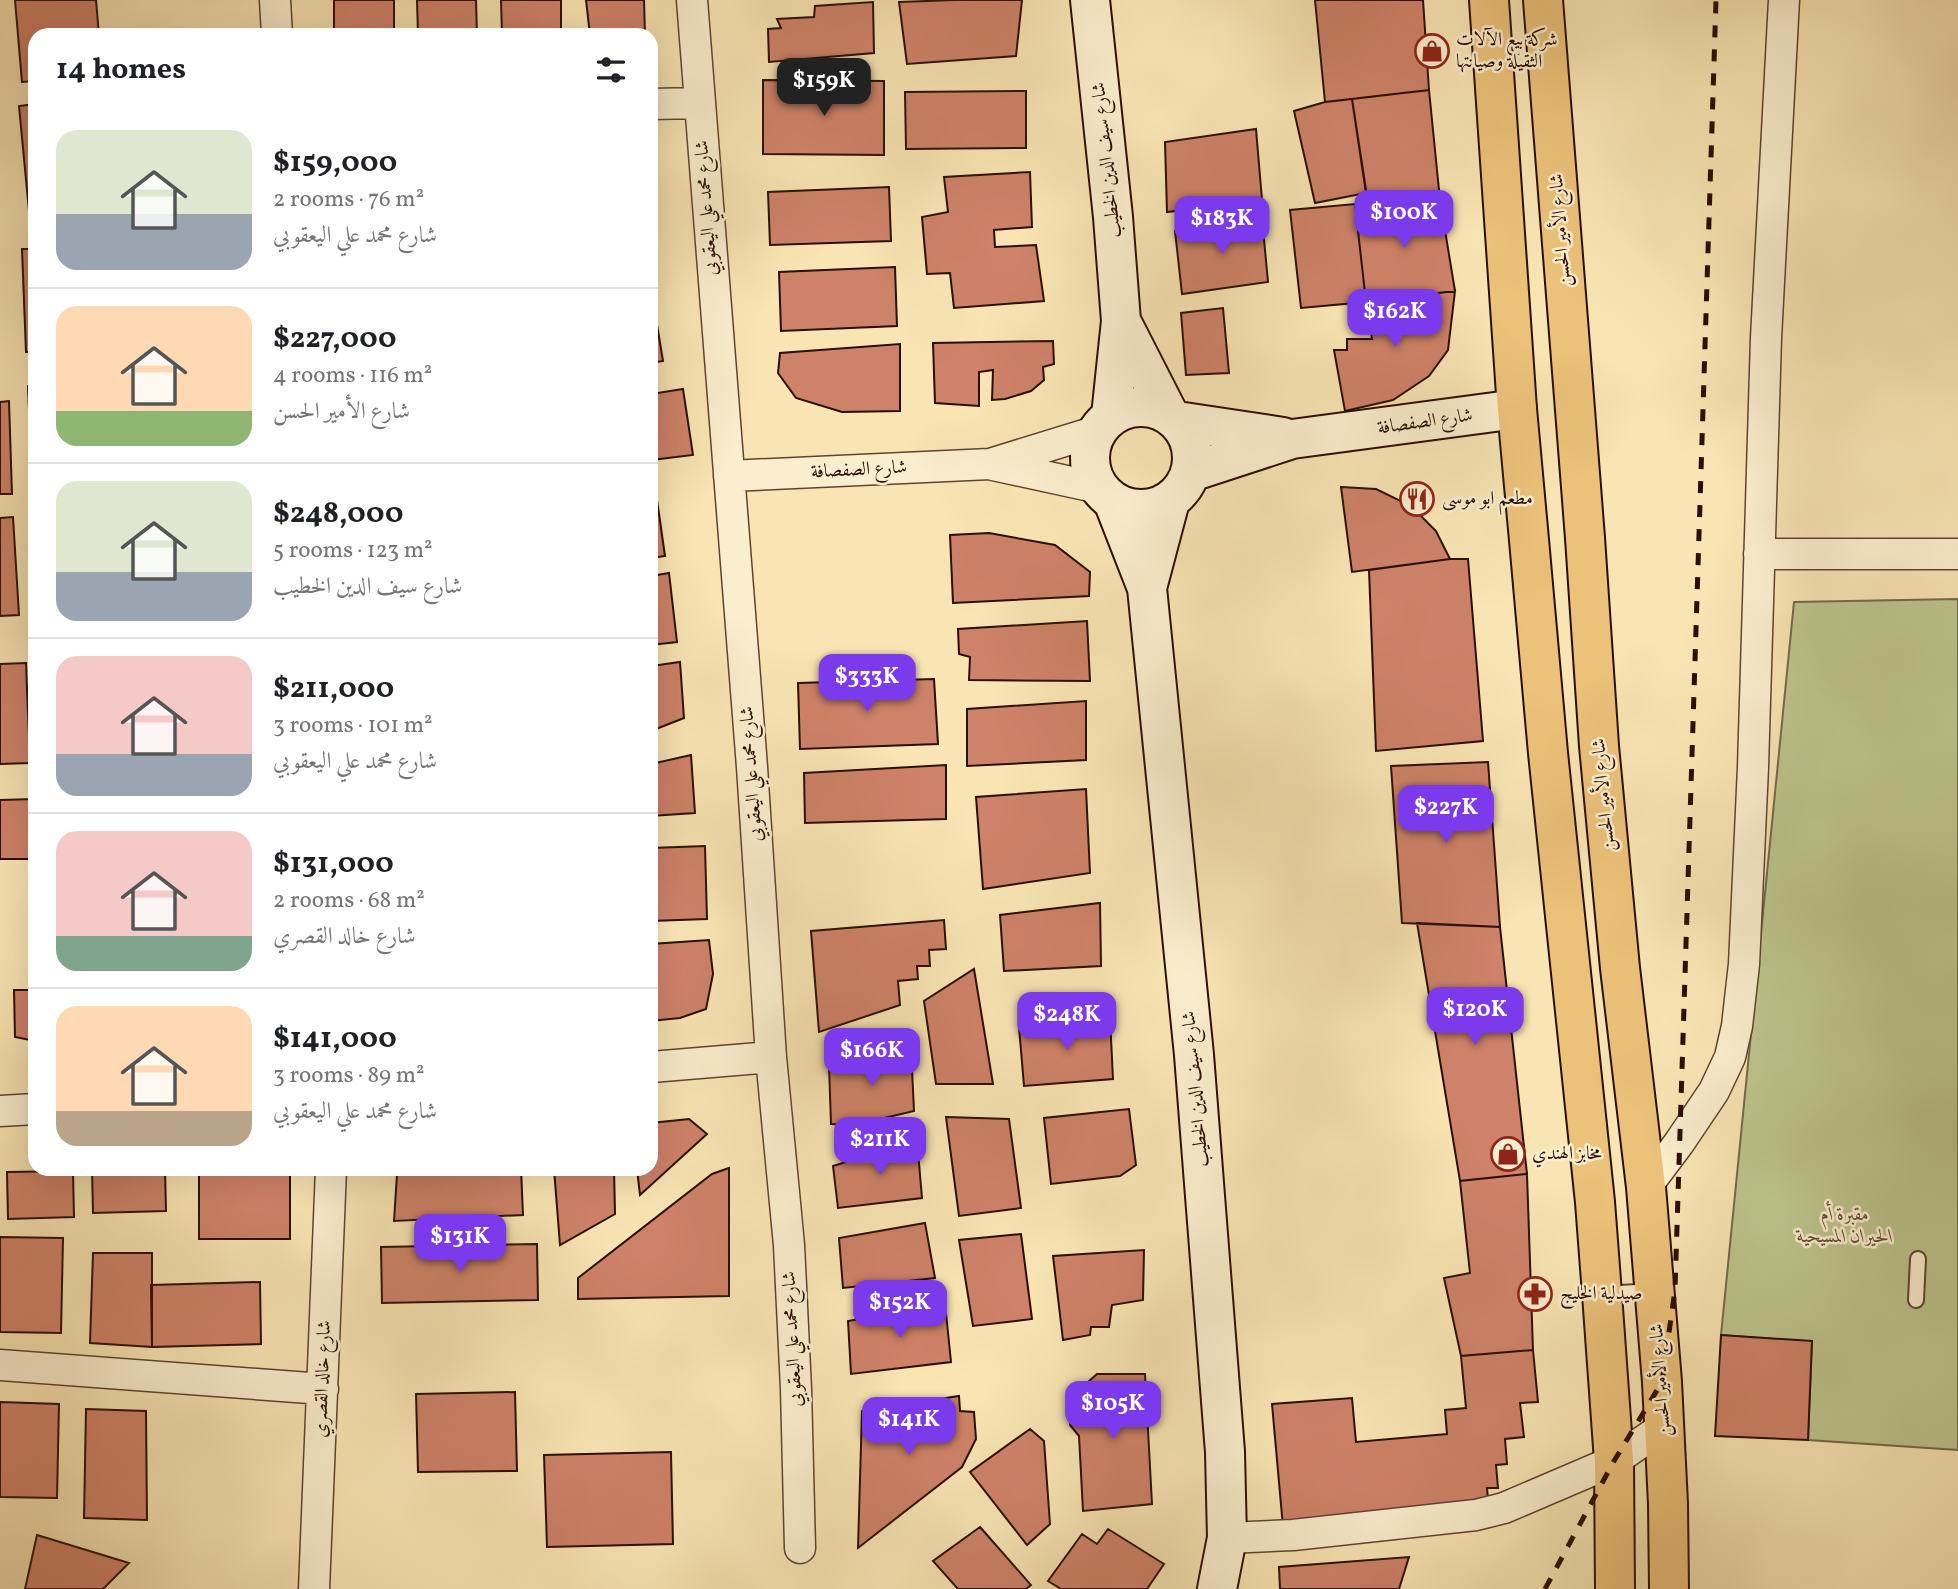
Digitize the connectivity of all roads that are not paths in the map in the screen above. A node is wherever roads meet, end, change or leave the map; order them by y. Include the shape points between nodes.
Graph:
1 (275, 0) edge
2 (692, 0) edge
3 (1090, 0) edge
4 (1489, 0) edge
5 (1543, 0) edge
6 (1784, 0) edge
7 (276, 28) edge
8 (699, 103) junction
9 (658, 104) edge
10 (1121, 321) junction
11 (1517, 409) junction
12 (1173, 418) junction
13 (1104, 424) junction
14 (1292, 439) junction
15 (990, 464) junction
16 (729, 475) junction
17 (1180, 486) junction
18 (1106, 494) junction
19 (1759, 554) junction
20 (1958, 554) edge
21 (1147, 588) junction
22 (771, 1058) junction
23 (658, 1066) edge
24 (28, 1109) edge
25 (0, 1111) edge
26 (331, 1176) edge
27 (1646, 1187) junction
28 (1918, 1259) dead end
29 (1655, 1291) junction
30 (1602, 1294) junction
31 (1916, 1300) dead end
32 (0, 1365) edge
33 (323, 1388) junction
34 (1665, 1426) junction
35 (1614, 1461) junction
36 (1227, 1538) junction
37 (800, 1548) dead end
38 (314, 1589) edge
39 (1217, 1589) edge
40 (1615, 1589) edge
41 (1669, 1589) edge

1 - 7 street
2 - 8 street, شارع محمد علي اليعقوبي
3 - 10 street, شارع سيف الدين الخطيب
4 - 11 highway
5 - 27 highway, شارع الأمير الحسن via 1599,746
6 - 19 street
8 - 9 street
8 - 16 street, شارع محمد علي اليعقوبي
10 - 12 street, شارع سيف الدين الخطيب
10 - 13 street, شارع سيف الدين الخطيب
11 - 14 street, شارع الصفصافة
11 - 30 highway
12 - 13 street via 1140,406 1125,409
12 - 14 street, شارع الصفصافة
12 - 17 street via 1186,432 1193,458
13 - 15 street, شارع الصفصافة
13 - 18 street via 1091,445 1089,460 1092,474
14 - 17 street, شارع الصفصافة
15 - 16 street, شارع الصفصافة
15 - 18 street, شارع الصفصافة
16 - 22 street, شارع محمد علي اليعقوبي
17 - 18 street via 1156,507 1142,509 1127,507
17 - 21 street, شارع سيف الدين الخطيب
18 - 21 street, شارع سيف الدين الخطيب
19 - 20 street
19 - 27 street via 1744,964 1737,1026 1730,1057 1714,1091
21 - 36 street, شارع سيف الدين الخطيب via 1194,1055 1225,1452
22 - 23 street
22 - 37 street, شارع محمد علي اليعقوبي via 789,1245
24 - 25 street
26 - 33 street, شارع خالد القصري
27 - 29 highway, شارع الأمير الحسن
28 - 31 lane
29 - 30 lane
29 - 34 highway, شارع الأمير الحسن
30 - 35 highway
32 - 33 street
33 - 38 street, شارع خالد القصري
34 - 35 street
34 - 41 highway, شارع الأمير الحسن
35 - 36 street via 1504,1508 1476,1515
35 - 40 highway
36 - 39 street, شارع سيف الدين الخطيب

